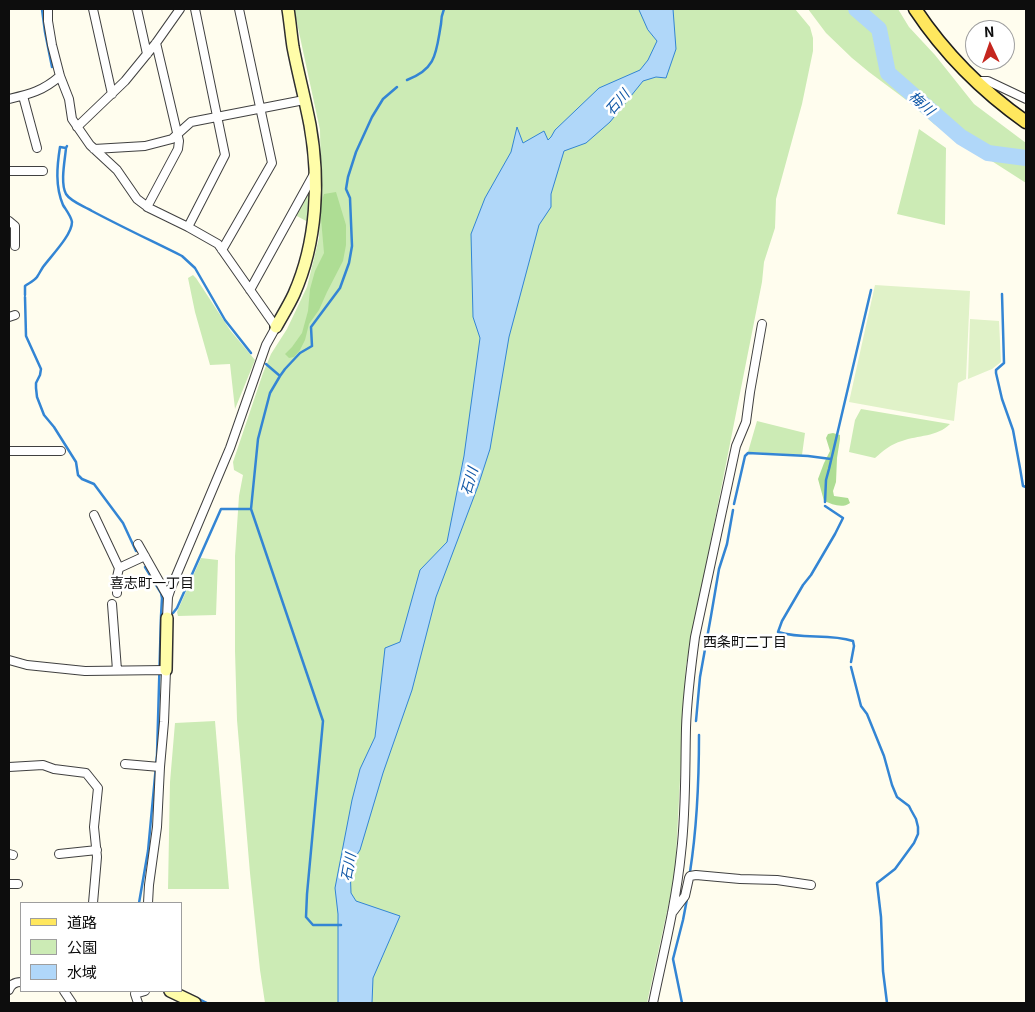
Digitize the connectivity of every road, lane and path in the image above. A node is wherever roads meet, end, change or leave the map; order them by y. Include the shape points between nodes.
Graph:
1 (48, 9) edge
2 (93, 9) edge
3 (137, 9) edge
4 (180, 9) edge
5 (195, 9) edge
6 (239, 9) edge
7 (288, 9) edge
8 (915, 9) edge
9 (156, 43) junction
10 (147, 54) junction
11 (60, 76) junction
12 (976, 81) junction
13 (112, 94) junction
14 (23, 96) junction
15 (9, 98) edge
16 (1026, 99) edge
17 (304, 100) junction
18 (260, 109) junction
19 (217, 117) junction
20 (1026, 122) edge
21 (77, 127) junction
22 (177, 134) junction
23 (37, 148) dead end
24 (94, 149) junction
25 (9, 170) edge
26 (43, 171) dead end
27 (314, 173) junction
28 (147, 207) junction
29 (9, 221) edge
30 (188, 227) junction
31 (15, 246) dead end
32 (222, 250) junction
33 (250, 290) junction
34 (762, 324) dead end
35 (276, 327) junction
36 (9, 451) edge
37 (61, 451) dead end
38 (94, 514) dead end
39 (138, 544) dead end
40 (145, 556) junction
41 (119, 568) junction
42 (117, 594) dead end
43 (168, 597) junction
44 (112, 604) dead end
45 (167, 618) joint
46 (9, 660) edge
47 (117, 670) junction
48 (166, 670) junction
49 (125, 764) dead end
50 (9, 767) edge
51 (156, 767) junction
52 (97, 850) junction
53 (59, 854) dead end
54 (9, 884) edge
55 (18, 884) dead end
56 (811, 885) dead end
57 (93, 902) edge
58 (148, 902) edge
59 (671, 914) junction
60 (20, 982) edge
61 (9, 990) edge
62 (65, 992) edge
63 (142, 992) edge
64 (170, 992) edge
65 (171, 992) edge
66 (72, 1003) edge
67 (138, 1003) edge
68 (176, 1003) edge
69 (195, 1003) edge
70 (653, 1003) edge

1 - 11 street
2 - 13 street
3 - 10 street
4 - 9 street
5 - 19 street
6 - 18 street
7 - 17 street
8 - 12 main road via 949,54
9 - 10 street
9 - 22 street
10 - 13 street
11 - 14 street via 41,90
11 - 21 street
12 - 16 street via 988,81
12 - 20 main road
13 - 21 street
14 - 15 street
14 - 23 street
17 - 18 street
17 - 27 street
18 - 19 street
18 - 32 street via 272,163
19 - 22 street via 191,122
19 - 30 street via 225,155
21 - 24 street
22 - 24 street via 172,139 144,146
22 - 28 street via 178,148
24 - 28 street via 117,170 137,199
25 - 26 street
27 - 33 street
27 - 35 street via 314,216 308,253 294,295
28 - 30 street
29 - 31 street via 15,226
30 - 32 street via 218,244
32 - 33 street
33 - 35 street
34 - 59 street via 746,422 736,446 695,637 686,727 681,853
35 - 43 street via 266,345 230,448
36 - 37 street
38 - 41 street
39 - 40 street
40 - 41 street
40 - 43 street
41 - 42 street
43 - 45 street
44 - 47 street
45 - 48 street
46 - 47 street via 76,670
47 - 48 street
48 - 51 street via 164,722
49 - 51 street
50 - 52 street via 43,765 86,773 98,788 94,827
51 - 58 street via 157,827
52 - 53 street
52 - 57 street
54 - 55 street
56 - 59 street via 690,876 685,896
59 - 70 street
60 - 61 street via 10,986
62 - 66 street
63 - 67 street via 135,994
64 - 68 street
65 - 69 street

